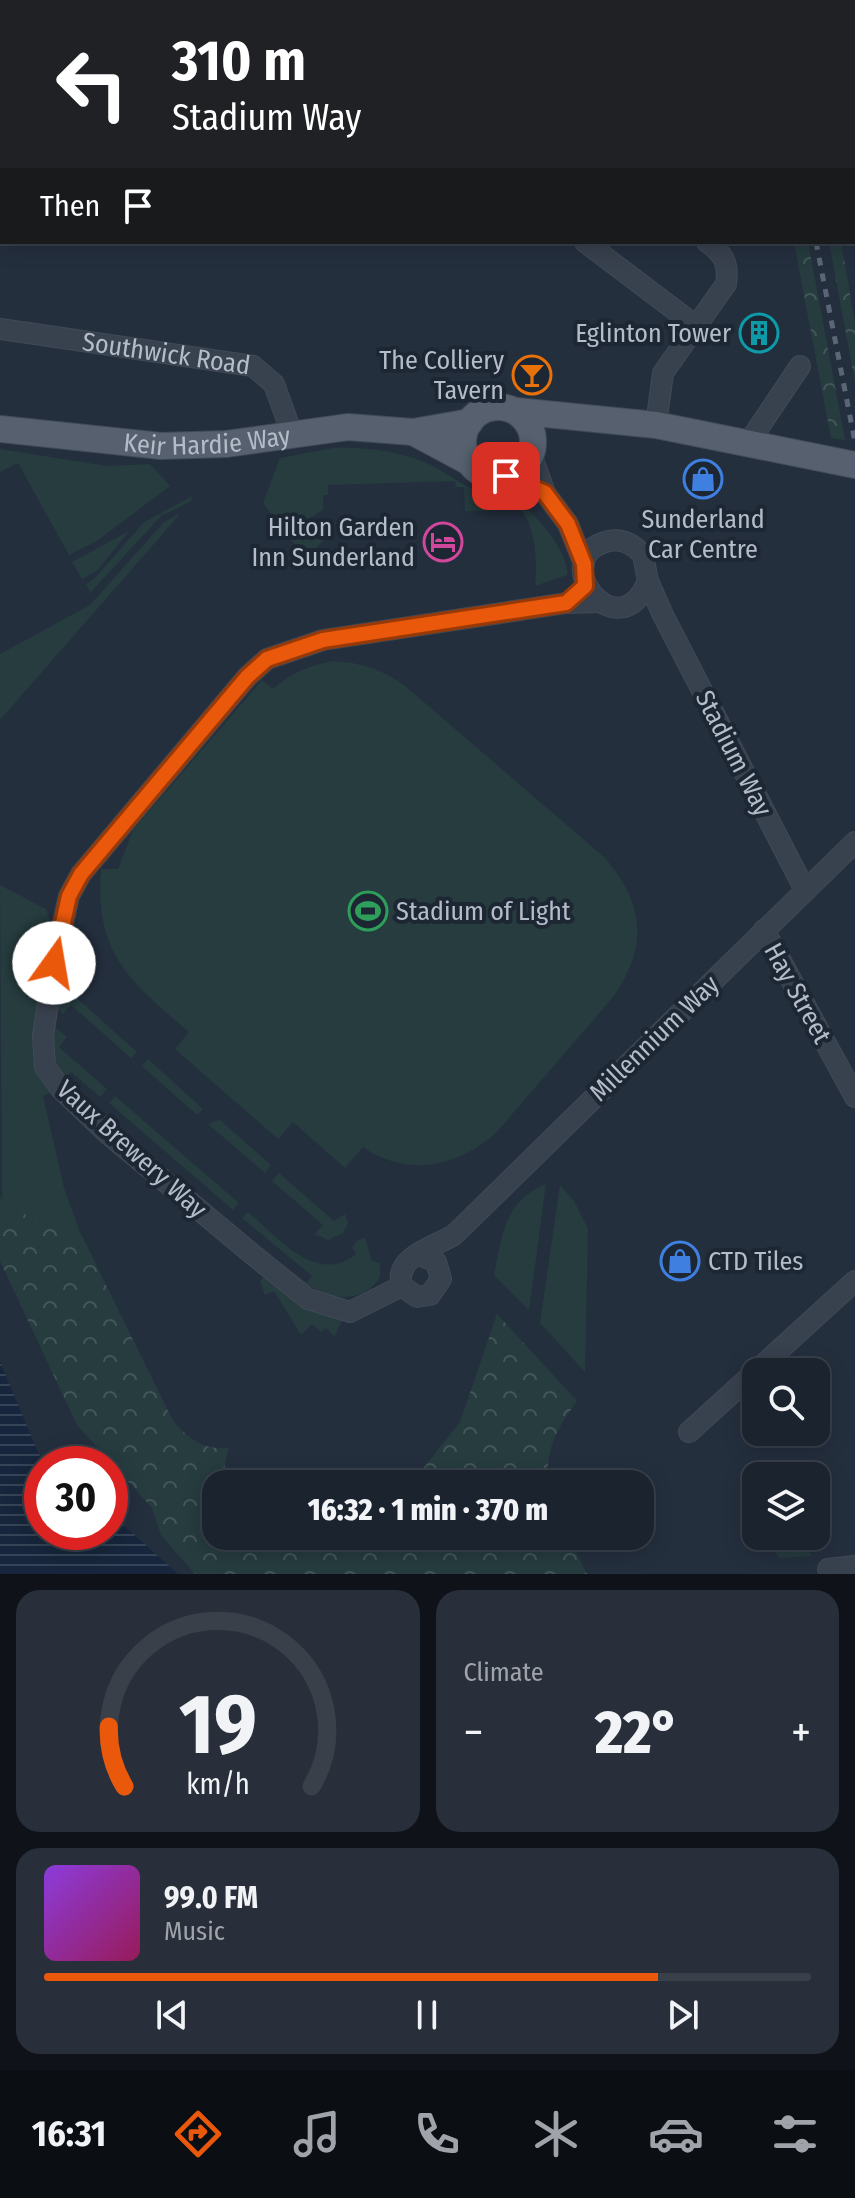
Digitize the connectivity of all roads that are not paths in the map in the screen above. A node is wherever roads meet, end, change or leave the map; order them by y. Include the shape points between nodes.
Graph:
1 (588, 244) edge
2 (709, 244) edge
3 (696, 326) junction
4 (0, 329) edge
5 (800, 366) dead end
6 (516, 411) junction
7 (580, 416) junction
8 (470, 422) junction
9 (656, 425) junction
10 (0, 429) edge
11 (413, 432) junction
12 (292, 434) junction
13 (749, 442) junction
14 (532, 451) junction
15 (471, 463) junction
16 (846, 463) edge
17 (506, 476) junction
18 (545, 493) junction
19 (568, 524) junction
20 (608, 541) junction
21 (584, 564) junction
22 (648, 581) junction
23 (592, 594) junction
24 (629, 604) junction
25 (663, 615) junction
26 (855, 842) edge
27 (805, 890) junction
28 (764, 930) junction
29 (855, 1097) edge
30 (454, 1235) junction
31 (420, 1255) junction
32 (439, 1266) junction
33 (855, 1281) edge
34 (402, 1286) junction
35 (689, 1432) dead end
36 (855, 1566) edge
37 (828, 1569) dead end

1 - 3 street
2 - 3 street via 725,257 728,272 726,284
3 - 9 street via 663,373
4 - 12 street, Southwick Road via 253,366 274,384
5 - 13 street
6 - 7 main road
6 - 8 main road via 495,407
6 - 14 main road via 530,427
7 - 9 main road
7 - 14 main road
8 - 11 main road
8 - 15 main road via 463,443
9 - 13 main road
10 - 12 main road, Keir Hardie Way via 161,446
11 - 12 main road, Keir Hardie Way via 348,427
11 - 15 main road
13 - 16 main road
14 - 17 main road via 521,468
14 - 18 street, Stadium Way
15 - 17 main road via 487,475
17 - 18 street, Stadium Way
18 - 19 street, Stadium Way
19 - 20 street, Stadium Way
19 - 21 street, Stadium Way
20 - 21 street
20 - 22 street, Stadium Way via 637,548 647,563
21 - 23 street, Stadium Way
22 - 24 street
22 - 25 street, Stadium Way
23 - 24 street via 619,607
23 - 34 street, Vaux Brewery Way via 566,603 323,640 267,659 81,874 69,896 43,1036 45,1067 61,1089 308,1299 350,1312
24 - 25 street
25 - 27 street, Stadium Way
26 - 27 street, Millennium Way
27 - 28 street, Millennium Way
28 - 29 street, Hay Street
28 - 30 street, Millennium Way
30 - 31 street, Millennium Way
30 - 32 street, Millennium Way
31 - 32 street
31 - 34 street via 401,1267
32 - 34 street via 441,1279 430,1295 411,1295
33 - 35 street
36 - 37 street

